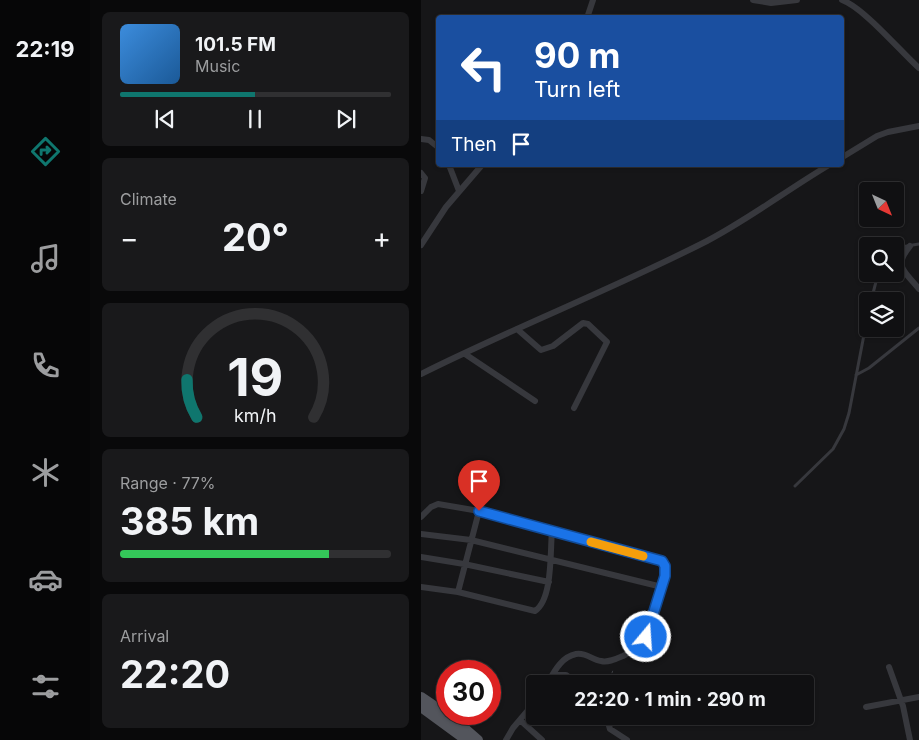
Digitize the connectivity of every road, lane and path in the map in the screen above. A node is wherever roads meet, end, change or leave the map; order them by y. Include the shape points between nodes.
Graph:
1 (593, 0) edge
2 (753, 0) edge
3 (797, 0) edge
4 (843, 0) edge
5 (588, 15) edge
6 (919, 68) edge
7 (919, 126) edge
8 (421, 139) edge
9 (436, 146) edge
10 (844, 156) edge
11 (450, 167) edge
12 (480, 167) edge
13 (826, 167) edge
14 (421, 173) edge
15 (421, 191) edge
16 (459, 191) junction
17 (421, 242) edge
18 (919, 244) edge
19 (910, 246) junction
20 (904, 247) edge
21 (919, 289) edge
22 (919, 328) edge
23 (517, 330) junction
24 (863, 337) edge
25 (465, 354) junction
26 (421, 374) edge
27 (855, 376) junction
28 (535, 402) dead end
29 (573, 408) dead end
30 (795, 486) dead end
31 (479, 511) junction
32 (421, 517) edge
33 (551, 531) junction
34 (421, 534) edge
35 (471, 540) junction
36 (421, 557) edge
37 (550, 559) junction
38 (464, 564) junction
39 (549, 582) junction
40 (421, 587) edge
41 (662, 587) junction
42 (458, 592) junction
43 (616, 659) junction
44 (889, 667) dead end
45 (553, 674) joint
46 (566, 675) edge
47 (611, 675) edge
48 (421, 697) edge
49 (919, 697) edge
50 (900, 700) junction
51 (421, 707) edge
52 (866, 707) dead end
53 (526, 713) edge
54 (520, 720) junction
55 (609, 725) edge
56 (919, 738) edge
57 (466, 740) edge
58 (478, 740) edge
59 (506, 740) edge
60 (542, 740) edge
61 (627, 740) edge
62 (908, 740) edge

1 - 5 street
2 - 3 street via 771,3
4 - 6 street via 862,13
7 - 10 street via 877,136
8 - 9 street
11 - 16 street
12 - 16 street
13 - 23 street via 735,226
14 - 15 street via 425,178
16 - 17 street
18 - 19 lane
19 - 20 lane
19 - 21 street via 900,261
22 - 27 lane
23 - 25 street
23 - 29 street via 541,350 553,346 583,323 607,342
24 - 27 lane
25 - 26 street
25 - 28 street
27 - 30 lane via 847,422 837,443
31 - 32 street via 438,504
31 - 33 street
31 - 35 street
33 - 37 street
33 - 41 street via 662,561 665,570
34 - 35 street
35 - 37 street
35 - 38 street
36 - 38 street
37 - 39 street
37 - 41 street
38 - 39 street
38 - 42 street
39 - 42 street via 541,606 535,612
40 - 42 street
41 - 43 street via 644,642
43 - 45 street via 599,661 585,654 574,654
43 - 47 path
44 - 50 street
45 - 46 street
48 - 58 main road
49 - 50 street
50 - 52 street
50 - 62 street
51 - 57 main road
53 - 54 street
54 - 59 street
54 - 60 street
55 - 61 street
56 - 62 street

